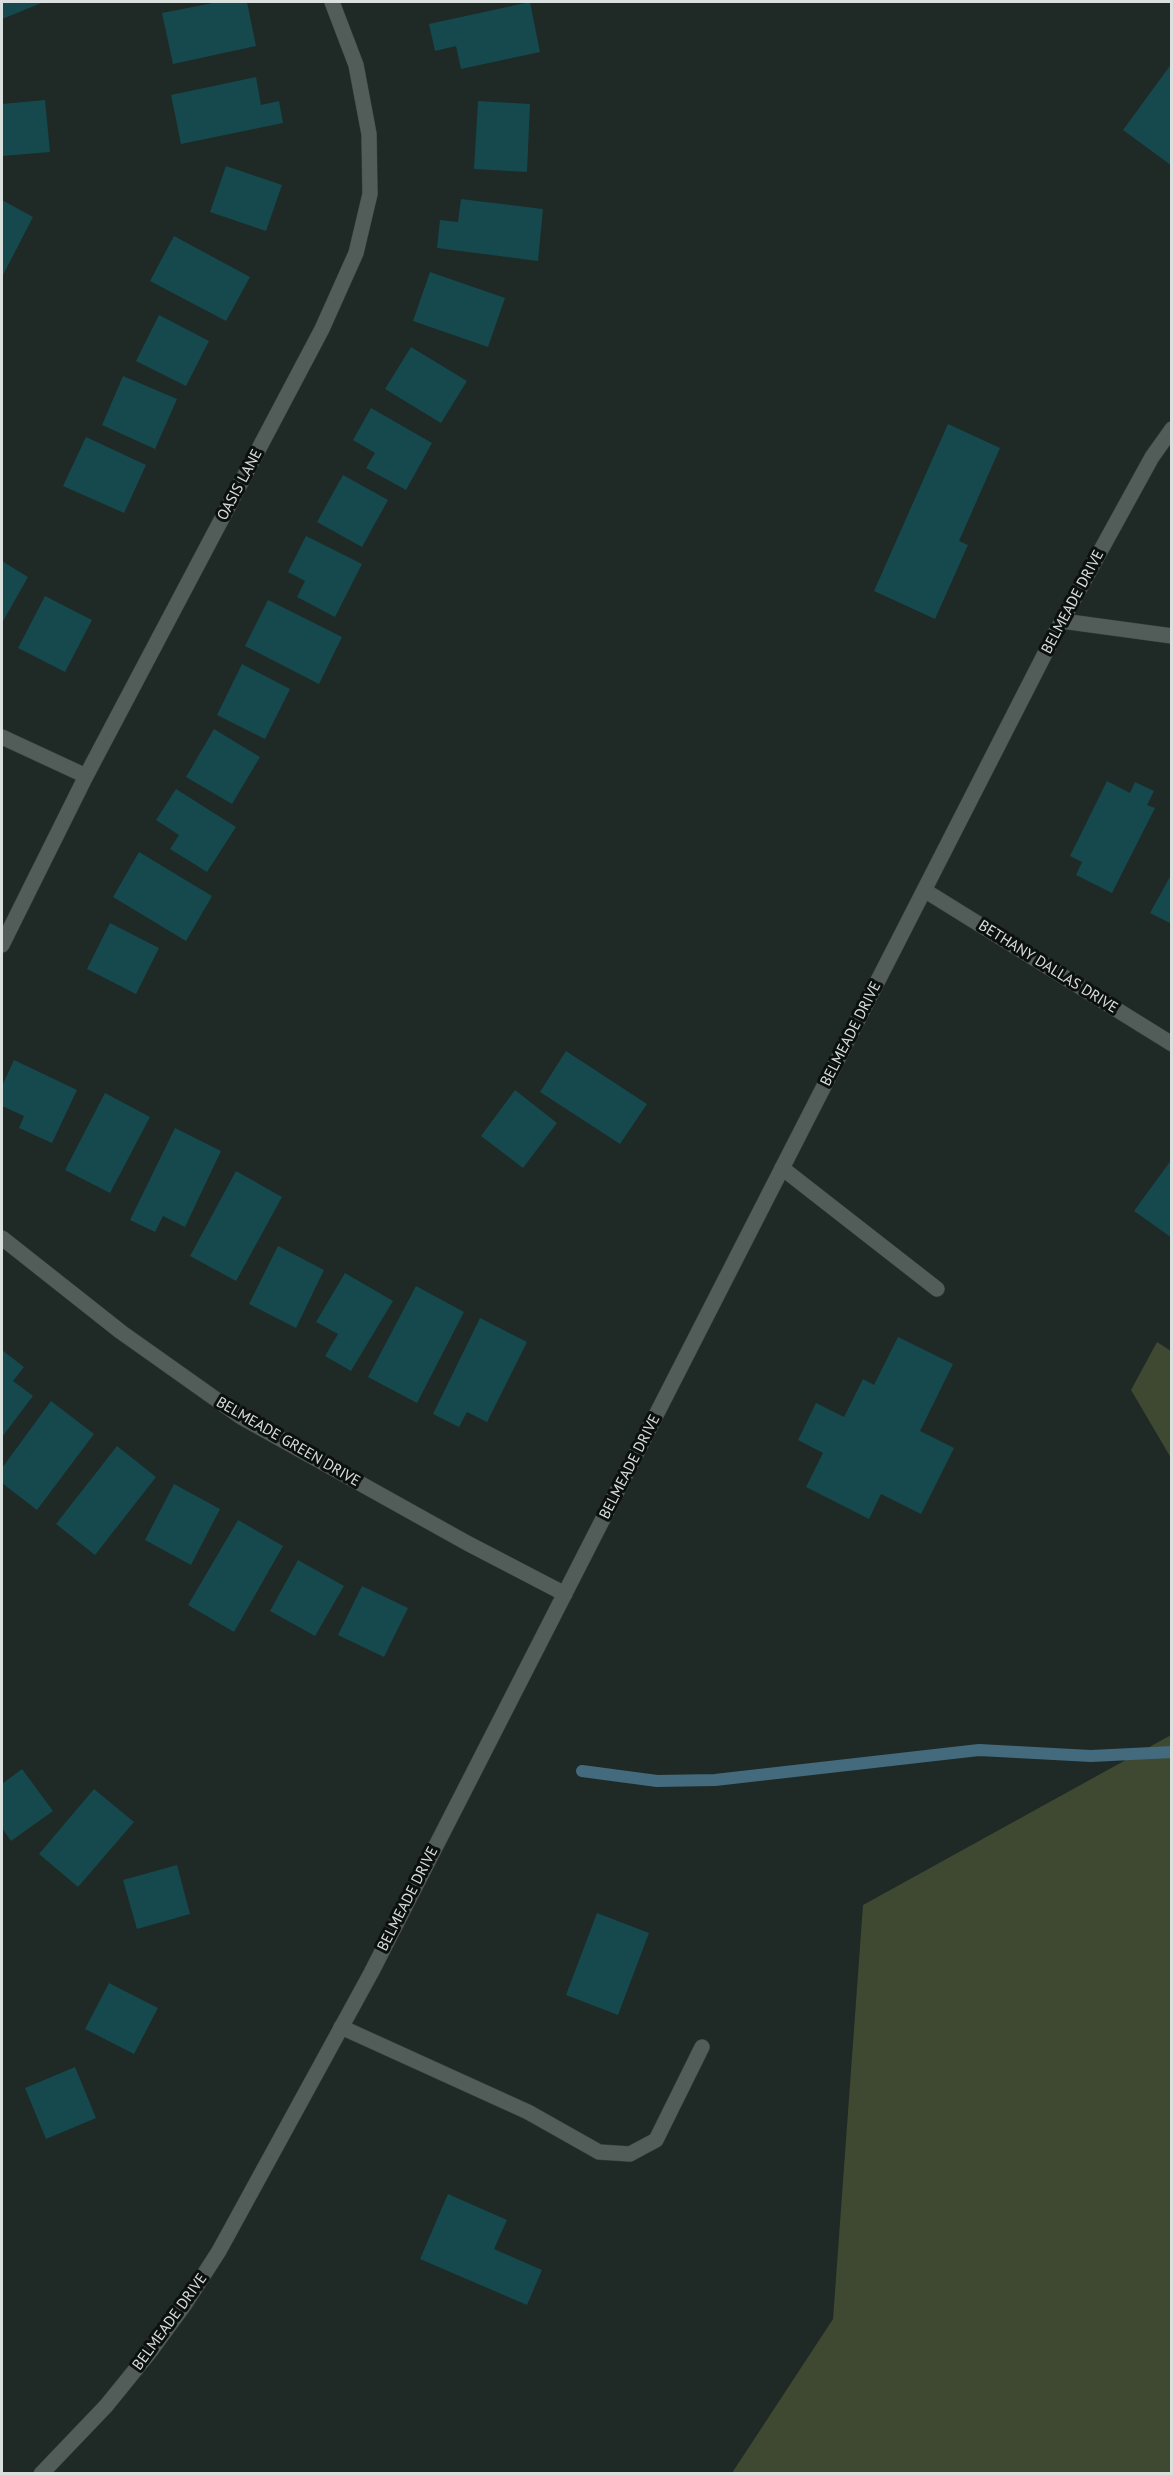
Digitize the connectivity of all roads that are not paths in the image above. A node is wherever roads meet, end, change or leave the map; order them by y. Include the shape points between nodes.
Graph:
1 (332, 2) edge
2 (1172, 429) edge
3 (1062, 621) junction
4 (1172, 636) edge
5 (2, 737) edge
6 (86, 776) junction
7 (924, 890) junction
8 (2, 945) edge
9 (1172, 1044) edge
10 (782, 1168) junction
11 (2, 1238) edge
12 (937, 1289) dead end
13 (565, 1594) junction
14 (341, 2027) junction
15 (702, 2047) dead end
16 (41, 2474) edge

1 - 6 street, OASIS LANE via 356,65 369,134 370,194 356,253 322,330
2 - 3 street, BELMEADE DRIVE via 1152,457
3 - 4 street
3 - 7 street, BELMEADE DRIVE
5 - 6 street
6 - 8 street, OASIS LANE
7 - 9 street, BETHANY DALLAS DRIVE
7 - 10 street, BELMEADE DRIVE
10 - 12 street
10 - 13 street, BELMEADE DRIVE
11 - 13 street, BELMEADE GREEN DRIVE via 121,1332 241,1417
13 - 14 street, BELMEADE DRIVE
14 - 15 street via 528,2112 599,2152 630,2154 656,2140
14 - 16 street, BELMEADE DRIVE via 219,2251 185,2304 106,2406

